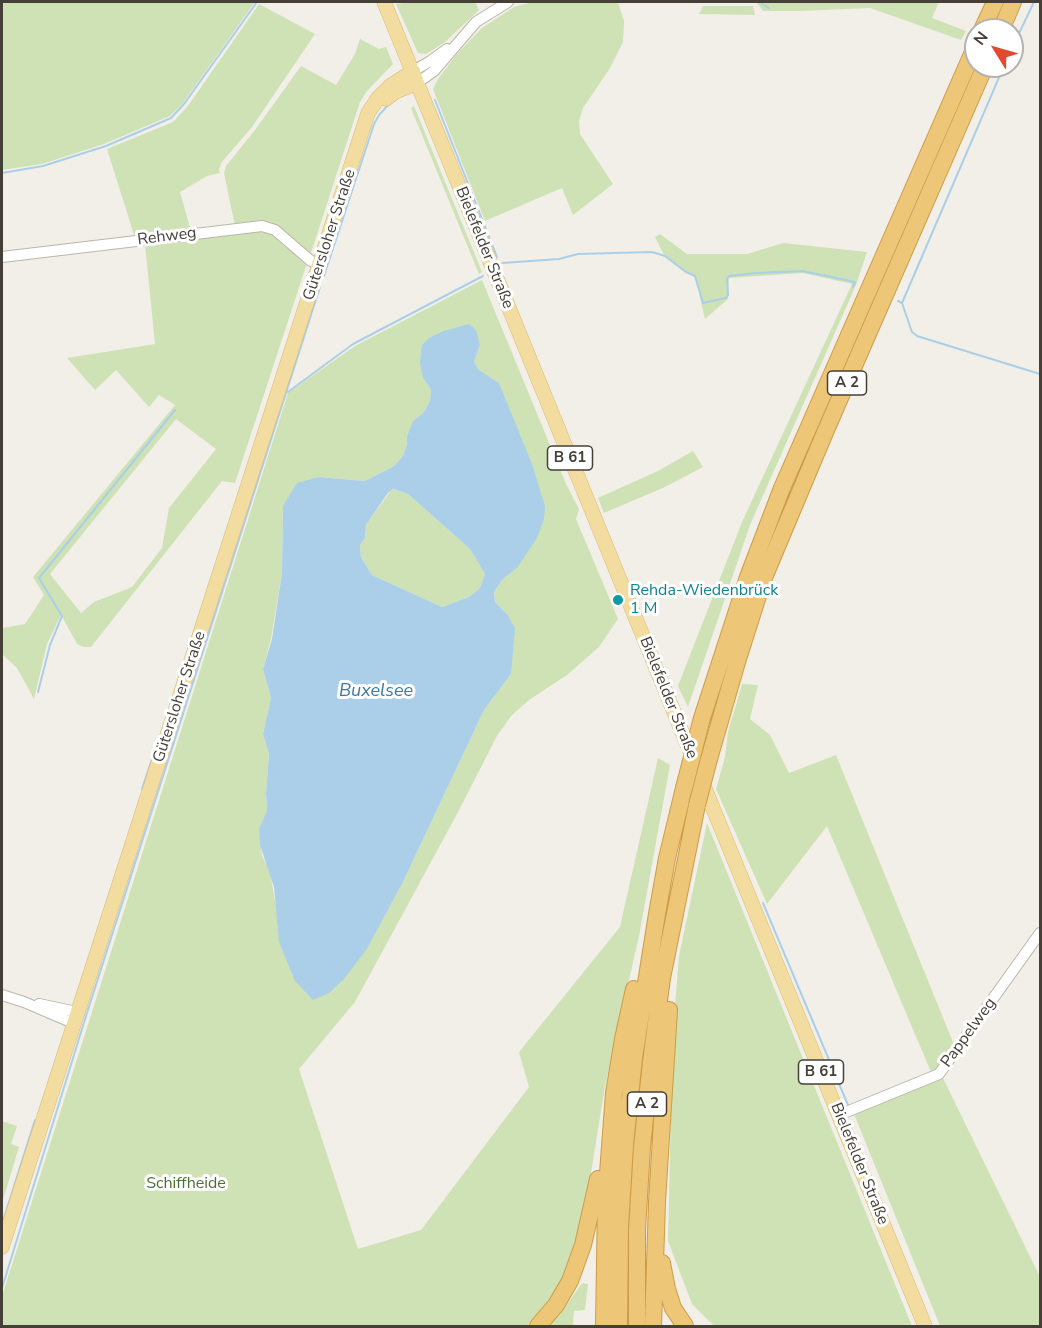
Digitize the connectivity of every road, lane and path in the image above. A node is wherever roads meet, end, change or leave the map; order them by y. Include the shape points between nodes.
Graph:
1 (384, 2) edge
2 (508, 2) edge
3 (995, 2) edge
4 (1013, 2) edge
5 (988, 18) edge
6 (1006, 18) edge
7 (964, 72) edge
8 (415, 77) junction
9 (980, 78) edge
10 (2, 257) edge
11 (320, 264) junction
12 (680, 884) junction
13 (657, 914) junction
14 (1041, 933) edge
15 (2, 994) edge
16 (75, 1018) junction
17 (614, 1093) junction
18 (839, 1115) junction
19 (657, 1202) junction
20 (2, 1247) edge
21 (538, 1326) edge
22 (604, 1326) edge
23 (619, 1326) edge
24 (637, 1326) edge
25 (653, 1326) edge
26 (685, 1326) edge
27 (925, 1326) edge

1 - 8 main road, Bielefelder Straße / B 61
2 - 8 street via 486,15
3 - 5 highway
4 - 6 highway
7 - 13 highway, A 2, bridge via 782,488 744,587 702,718
8 - 11 main road, Gütersloher Straße via 390,86 368,113
8 - 18 main road, Bielefelder Straße / B 61
9 - 12 highway, A 2, bridge via 764,580 709,759
10 - 11 street, Rehweg via 262,226 274,230
11 - 16 main road, Gütersloher Straße
12 - 19 highway
12 - 24 highway, A 2 via 662,978 642,1147
13 - 17 highway via 635,984
13 - 23 highway, A 2 via 634,1058 625,1145
14 - 18 street, Pappelweg via 939,1074
15 - 16 street
16 - 20 main road, Gütersloher Straße
17 - 21 highway via 583,1245 570,1281
17 - 22 highway via 606,1200
18 - 27 main road, Bielefelder Straße / B 61
19 - 25 highway
19 - 26 highway via 667,1289

